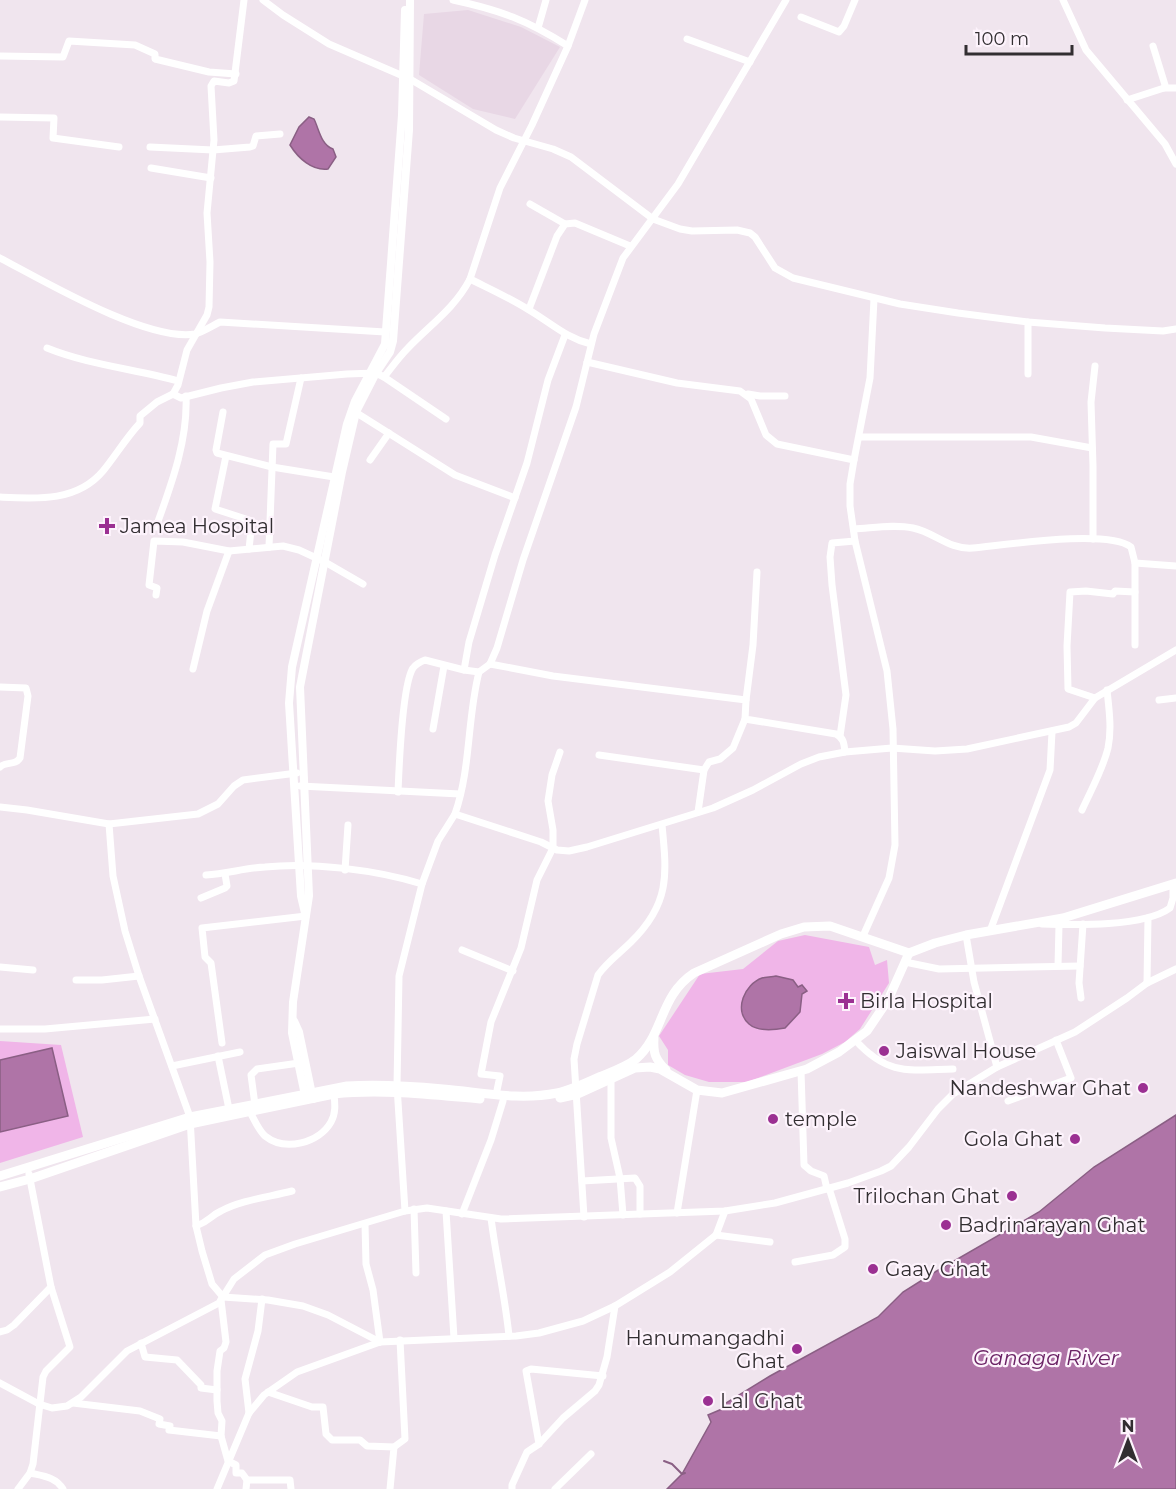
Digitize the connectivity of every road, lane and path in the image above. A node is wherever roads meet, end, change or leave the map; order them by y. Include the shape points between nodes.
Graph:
1 (244, 0) edge
2 (263, 0) edge
3 (405, 0) edge
4 (410, 0) edge
5 (453, 0) edge
6 (546, 0) edge
7 (585, 0) edge
8 (786, 0) edge
9 (855, 0) edge
10 (1063, 0) edge
11 (801, 17) dead end
12 (538, 28) junction
13 (687, 39) dead end
14 (568, 46) junction
15 (1153, 46) dead end
16 (0, 56) edge
17 (750, 62) junction
18 (236, 74) junction
19 (407, 77) junction
20 (1164, 88) junction
21 (1176, 88) edge
22 (1127, 100) junction
23 (0, 117) edge
24 (280, 134) dead end
25 (525, 141) junction
26 (119, 147) dead end
27 (150, 147) dead end
28 (213, 150) junction
29 (1176, 164) edge
30 (151, 168) dead end
31 (211, 178) junction
32 (530, 204) dead end
33 (653, 219) junction
34 (565, 224) junction
35 (630, 246) junction
36 (0, 258) edge
37 (470, 279) junction
38 (874, 299) junction
39 (529, 309) junction
40 (1028, 322) junction
41 (1176, 329) edge
42 (385, 332) junction
43 (197, 333) junction
44 (565, 335) junction
45 (591, 344) junction
46 (47, 348) dead end
47 (587, 362) junction
48 (1095, 366) dead end
49 (377, 374) junction
50 (1028, 374) dead end
51 (301, 378) junction
52 (178, 381) junction
53 (172, 394) junction
54 (745, 394) junction
55 (186, 396) junction
56 (785, 396) dead end
57 (354, 411) junction
58 (223, 412) dead end
59 (446, 419) dead end
60 (389, 433) junction
61 (860, 437) junction
62 (1092, 448) junction
63 (226, 456) junction
64 (370, 460) dead end
65 (854, 460) junction
66 (272, 466) junction
67 (334, 477) junction
68 (0, 497) edge
69 (515, 498) junction
70 (156, 527) dead end
71 (854, 529) junction
72 (1093, 539) junction
73 (855, 542) junction
74 (269, 547) junction
75 (249, 549) junction
76 (230, 551) junction
77 (315, 558) junction
78 (325, 562) junction
79 (1135, 563) junction
80 (1176, 566) edge
81 (757, 572) dead end
82 (363, 584) dead end
83 (1135, 592) junction
84 (156, 595) dead end
85 (1135, 645) dead end
86 (1176, 650) edge
87 (490, 664) junction
88 (444, 666) junction
89 (193, 669) dead end
90 (464, 670) junction
91 (479, 672) junction
92 (0, 687) edge
93 (1107, 690) junction
94 (1095, 698) junction
95 (1176, 698) edge
96 (746, 700) junction
97 (1159, 700) dead end
98 (745, 719) junction
99 (433, 729) dead end
100 (1052, 732) junction
101 (840, 736) junction
102 (892, 748) junction
103 (560, 752) dead end
104 (845, 752) junction
105 (599, 755) dead end
106 (0, 767) edge
107 (704, 770) junction
108 (305, 772) junction
109 (294, 773) junction
110 (295, 786) junction
111 (305, 786) junction
112 (398, 792) junction
113 (460, 795) junction
114 (0, 807) edge
115 (1082, 810) dead end
116 (698, 812) junction
117 (455, 814) junction
118 (109, 824) junction
119 (348, 825) dead end
120 (662, 825) junction
121 (553, 848) junction
122 (304, 866) junction
123 (345, 870) junction
124 (225, 874) junction
125 (206, 875) dead end
126 (422, 884) junction
127 (1174, 884) edge
128 (201, 898) dead end
129 (306, 916) junction
130 (1148, 918) junction
131 (1034, 924) junction
132 (1083, 924) junction
133 (1059, 925) junction
134 (990, 931) junction
135 (966, 935) junction
136 (863, 936) junction
137 (462, 950) dead end
138 (907, 957) junction
139 (1058, 966) junction
140 (1080, 966) junction
141 (0, 967) edge
142 (971, 967) junction
143 (1176, 969) edge
144 (33, 970) dead end
145 (513, 971) junction
146 (139, 976) junction
147 (76, 980) dead end
148 (1147, 982) junction
149 (1081, 998) dead end
150 (292, 1018) junction
151 (155, 1019) junction
152 (0, 1029) edge
153 (655, 1034) junction
154 (1056, 1040) junction
155 (856, 1041) junction
156 (222, 1043) dead end
157 (240, 1052) dead end
158 (218, 1056) junction
159 (299, 1063) junction
160 (172, 1066) junction
161 (997, 1067) junction
162 (953, 1069) dead end
163 (801, 1071) junction
164 (672, 1076) junction
165 (611, 1079) junction
166 (397, 1089) junction
167 (578, 1090) junction
168 (697, 1090) junction
169 (334, 1094) junction
170 (309, 1096) junction
171 (499, 1098) junction
172 (1008, 1101) dead end
173 (253, 1108) junction
174 (229, 1109) junction
175 (190, 1120) junction
176 (27, 1168) junction
177 (0, 1176) edge
178 (620, 1178) junction
179 (30, 1179) junction
180 (582, 1181) junction
181 (0, 1187) edge
182 (828, 1189) junction
183 (291, 1191) dead end
184 (410, 1210) junction
185 (446, 1211) junction
186 (725, 1211) junction
187 (677, 1213) junction
188 (462, 1214) junction
189 (640, 1214) junction
190 (623, 1215) junction
191 (584, 1217) junction
192 (491, 1218) junction
193 (365, 1224) junction
194 (196, 1226) junction
195 (716, 1235) junction
196 (770, 1242) dead end
197 (795, 1262) dead end
198 (416, 1273) dead end
199 (51, 1287) junction
200 (222, 1298) junction
201 (262, 1299) junction
202 (615, 1306) junction
203 (0, 1332) edge
204 (509, 1336) junction
205 (454, 1338) junction
206 (400, 1340) junction
207 (380, 1342) junction
208 (141, 1343) junction
209 (603, 1376) junction
210 (0, 1383) edge
211 (217, 1390) junction
212 (268, 1392) junction
213 (73, 1403) junction
214 (39, 1404) junction
215 (249, 1413) junction
216 (221, 1436) junction
217 (539, 1444) junction
218 (394, 1447) junction
219 (591, 1454) dead end
220 (228, 1461) junction
221 (30, 1473) junction
222 (247, 1480) junction
223 (18, 1489) edge
224 (63, 1489) edge
225 (217, 1489) edge
226 (246, 1489) edge
227 (291, 1489) edge
228 (390, 1489) edge
229 (512, 1489) edge
230 (555, 1489) edge

1 - 18 street
2 - 19 street via 329,44
3 - 19 street
4 - 19 street
5 - 12 street via 505,13
6 - 12 street
7 - 14 street
8 - 17 street
9 - 11 street via 839,32
10 - 22 street via 1086,50
12 - 14 street
13 - 17 street
14 - 25 street
15 - 20 street
16 - 18 street via 63,57 69,40 135,45 156,54 156,58 209,72
17 - 33 street
18 - 28 street via 232,83 212,82
19 - 25 street via 496,130
19 - 42 street
19 - 49 street via 409,130 394,334 390,352
20 - 21 street
20 - 22 street
22 - 29 street via 1165,144
23 - 26 street via 54,118 53,138
24 - 28 street via 256,136 252,147
25 - 33 street via 553,149 586,167
25 - 37 street via 494,203
27 - 28 street
28 - 31 street
30 - 31 street
31 - 43 street via 207,213 210,296 207,315
32 - 34 street
33 - 35 street
33 - 38 street via 692,231 750,233 783,274
34 - 35 street via 575,223
34 - 39 street
35 - 45 street
36 - 43 street via 131,322 163,332
37 - 39 street
37 - 49 street via 455,303
38 - 40 street
38 - 61 street via 870,378
39 - 44 street
40 - 41 street
40 - 50 street
42 - 43 street via 220,322
42 - 49 street
43 - 52 street via 187,350
44 - 45 street
44 - 69 street
45 - 47 street
46 - 52 street via 69,357
47 - 54 street
47 - 87 street via 573,417
48 - 62 street
49 - 51 street
49 - 57 street
49 - 59 street
51 - 55 street
51 - 66 street via 286,444 273,444
52 - 53 street
53 - 55 street
53 - 68 street via 140,416 140,423 103,471 82,489 56,497
54 - 56 street
54 - 65 street via 755,406 766,435 777,444
55 - 70 street via 183,438
57 - 60 street
57 - 67 street
57 - 78 street
58 - 63 street via 216,451
60 - 64 street
60 - 69 street via 455,475
61 - 62 street via 1036,438
61 - 65 street
62 - 72 street
63 - 66 street
63 - 75 street via 215,509 252,521
65 - 71 street via 850,506
66 - 67 street
66 - 74 street
67 - 77 street
69 - 90 street via 469,642
71 - 72 street via 913,528 948,544 969,548
71 - 73 street
72 - 79 street via 1127,544
73 - 101 street via 832,543 832,585 846,683
73 - 102 street via 887,671
74 - 75 street
74 - 77 street via 283,546
75 - 76 street
76 - 84 street via 154,541 149,585 157,588
76 - 89 street via 207,610
77 - 78 street
77 - 109 street via 291,673
78 - 82 street
78 - 108 street via 300,687
79 - 80 street
79 - 83 street
81 - 96 street
83 - 85 street
83 - 94 street via 1070,592 1068,689
86 - 93 street
87 - 91 street
87 - 96 street via 553,676
88 - 90 street
88 - 99 street
88 - 112 street via 425,660 411,673
90 - 91 street
91 - 113 street
92 - 106 street via 26,688 28,696 21,755 18,761
93 - 94 street
93 - 115 street via 1108,746
94 - 100 street via 1076,723
95 - 97 street
96 - 98 street
98 - 101 street
98 - 107 street via 733,747 720,759 709,762
100 - 102 street via 967,749
100 - 134 street via 1050,770
101 - 104 street
102 - 104 street
102 - 136 street via 894,859
103 - 121 street via 548,801
104 - 116 street via 801,764 753,790
105 - 107 street
107 - 116 street
108 - 109 street
108 - 111 street
109 - 110 street
109 - 118 street via 243,780 205,812
110 - 111 street
110 - 122 street
111 - 112 street
111 - 122 street
112 - 113 street
113 - 117 street
114 - 118 street
116 - 120 street
117 - 121 street
117 - 126 street via 438,841
118 - 146 street via 116,894
119 - 123 street
120 - 121 street via 576,850 563,852
120 - 167 street via 666,869 662,896 645,927 598,975 575,1053
121 - 145 street via 537,880
122 - 123 street
122 - 124 street
122 - 129 street via 309,896
123 - 126 street
124 - 125 street
124 - 128 street via 227,886
126 - 166 street via 399,976
127 - 130 street via 1170,908
127 - 131 main road
129 - 150 street
129 - 156 street via 202,928
130 - 132 street
130 - 148 street
131 - 133 street
131 - 134 main road
132 - 133 street
132 - 140 street
133 - 139 street
134 - 135 main road
135 - 138 main road via 935,943
135 - 142 street
136 - 138 main road
136 - 153 main road via 830,926 804,927 694,973 671,996
137 - 145 street
138 - 142 street via 939,969
138 - 155 main road via 888,1000
139 - 140 street
139 - 142 street
140 - 149 street
141 - 144 street
142 - 161 street
143 - 148 street
145 - 171 street via 491,1022 481,1074 500,1076
146 - 147 street
146 - 151 street
148 - 154 street via 1089,1024
150 - 159 street
150 - 170 street via 299,1032
151 - 152 street
151 - 160 street
153 - 164 main road via 653,1052
153 - 167 main road via 636,1059
154 - 161 street
154 - 172 street via 1071,1078
155 - 162 street via 870,1057 900,1070
155 - 163 main road
157 - 158 street
158 - 160 street
158 - 174 street
159 - 170 street
159 - 173 street via 253,1071
160 - 175 street
161 - 182 street via 938,1108 891,1166
163 - 168 main road via 722,1093
163 - 182 street via 804,1165 824,1176
164 - 165 main road via 650,1067 635,1068
164 - 168 main road
165 - 167 main road
165 - 178 street via 611,1138
166 - 169 main road
166 - 170 main road via 365,1085
166 - 171 main road
166 - 184 street
167 - 171 main road
167 - 180 street
168 - 187 street
169 - 170 main road
169 - 173 street via 336,1111 330,1124 315,1137 291,1145 263,1135
170 - 173 main road
171 - 188 street via 491,1140
173 - 174 main road
173 - 175 main road
174 - 175 main road
175 - 176 main road
175 - 179 main road
175 - 194 street
176 - 177 main road
176 - 179 street
178 - 180 street
178 - 189 street via 638,1181
178 - 190 street
179 - 181 main road
179 - 199 street
180 - 191 street
182 - 186 street
182 - 197 street via 845,1247 833,1255
183 - 194 street via 234,1206
184 - 185 street
184 - 193 street
184 - 198 street
185 - 188 street
185 - 205 street
186 - 187 street
186 - 195 street
187 - 189 street
188 - 192 street
189 - 190 street
190 - 191 street
191 - 192 street
192 - 204 street
193 - 200 street via 265,1255 234,1279
193 - 207 street via 366,1264
194 - 200 street via 210,1278
195 - 196 street
195 - 202 street via 670,1272
199 - 203 street via 14,1325
199 - 214 street via 70,1347 46,1371
200 - 201 street
200 - 208 street via 213,1307
200 - 211 street via 226,1342 220,1350
201 - 207 street via 328,1315
201 - 215 street via 245,1379
202 - 204 street via 561,1328
202 - 209 street
204 - 205 street
205 - 206 street
206 - 207 street
206 - 218 street via 405,1439
207 - 212 street via 312,1365
208 - 211 street via 145,1357 177,1360 201,1388
208 - 213 street via 120,1357
209 - 217 street via 595,1391
209 - 217 street via 526,1371
210 - 214 street
211 - 216 street
212 - 215 street
212 - 218 street via 323,1407 326,1434 332,1440 360,1440 367,1446
213 - 214 street via 60,1407
213 - 216 street via 140,1411 160,1419 159,1424 170,1426 169,1430
214 - 221 street
215 - 220 street
216 - 220 street
217 - 229 street via 526,1452
218 - 228 street
219 - 230 street
220 - 222 street
220 - 225 street
221 - 223 street
221 - 224 street via 52,1478
222 - 226 street
222 - 227 street via 290,1480

